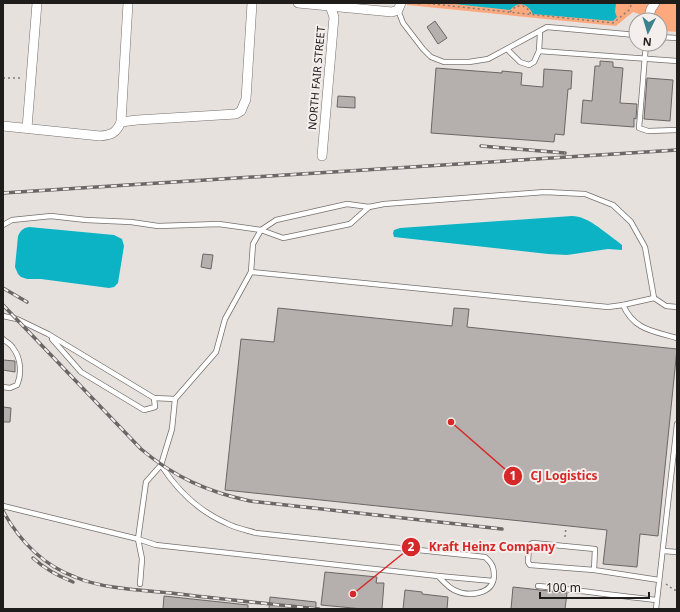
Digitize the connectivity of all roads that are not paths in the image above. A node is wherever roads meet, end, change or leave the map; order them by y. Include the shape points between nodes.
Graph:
1 (37, 3) edge
2 (128, 3) edge
3 (252, 3) edge
4 (298, 3) edge
5 (654, 3) edge
6 (330, 5) edge
7 (399, 6) edge
8 (649, 12) edge
9 (540, 33) junction
10 (628, 34) edge
11 (507, 49) junction
12 (539, 51) junction
13 (645, 52) edge
14 (644, 59) junction
15 (677, 61) edge
16 (121, 122) junction
17 (3, 126) edge
18 (27, 128) junction
19 (677, 130) edge
20 (322, 156) dead end
21 (369, 207) junction
22 (3, 225) edge
23 (261, 230) junction
24 (251, 272) junction
25 (654, 298) junction
26 (623, 304) junction
27 (677, 307) edge
28 (3, 316) edge
29 (48, 334) junction
30 (677, 338) edge
31 (3, 339) edge
32 (3, 387) edge
33 (154, 398) junction
34 (175, 399) junction
35 (677, 424) edge
36 (161, 465) junction
37 (3, 506) edge
38 (138, 540) junction
39 (662, 551) junction
40 (677, 552) edge
41 (594, 570) junction
42 (438, 576) junction
43 (659, 580) junction
44 (493, 581) junction
45 (140, 584) dead end
46 (538, 586) dead end
47 (657, 600) junction
48 (656, 609) edge

1 - 18 street
2 - 16 street
3 - 16 street via 246,99 241,111 228,115
4 - 6 street
5 - 8 street
6 - 7 street via 392,12
6 - 20 street, NORTH FAIR STREET via 334,17
7 - 11 lane via 403,23 431,58 444,62 470,62 488,59
9 - 10 lane via 548,28
9 - 11 lane
9 - 12 lane
11 - 12 lane via 520,62 529,65 534,62
12 - 14 lane
13 - 14 lane
14 - 15 lane
14 - 19 lane via 640,128 648,131
16 - 18 street via 113,134 100,136
17 - 18 street
21 - 23 lane via 347,204 276,220
21 - 23 lane via 350,224 283,238
21 - 25 lane via 545,192 585,194 613,205 631,222 645,247
22 - 23 lane via 12,220 51,216 158,226 219,224
23 - 24 lane via 253,244
24 - 26 lane via 608,307
24 - 34 lane via 225,319 216,352
25 - 26 lane
25 - 27 lane via 666,306
26 - 30 lane via 636,324
28 - 29 lane via 17,319
29 - 33 lane
29 - 33 lane via 81,372 144,410 155,407
31 - 32 lane via 13,347 19,360 20,379 17,385
33 - 34 lane
34 - 36 lane via 172,429
35 - 39 lane
36 - 38 lane via 146,482
36 - 44 lane via 186,496 226,524 256,533 485,557 494,568
37 - 38 lane
38 - 42 lane via 173,548
38 - 45 lane via 142,559
39 - 40 lane
39 - 43 lane
41 - 41 lane via 530,565 529,545 533,543 595,550
41 - 43 lane
42 - 44 lane
42 - 44 lane via 456,591 471,594 484,592
43 - 47 lane
46 - 47 lane
47 - 48 lane

